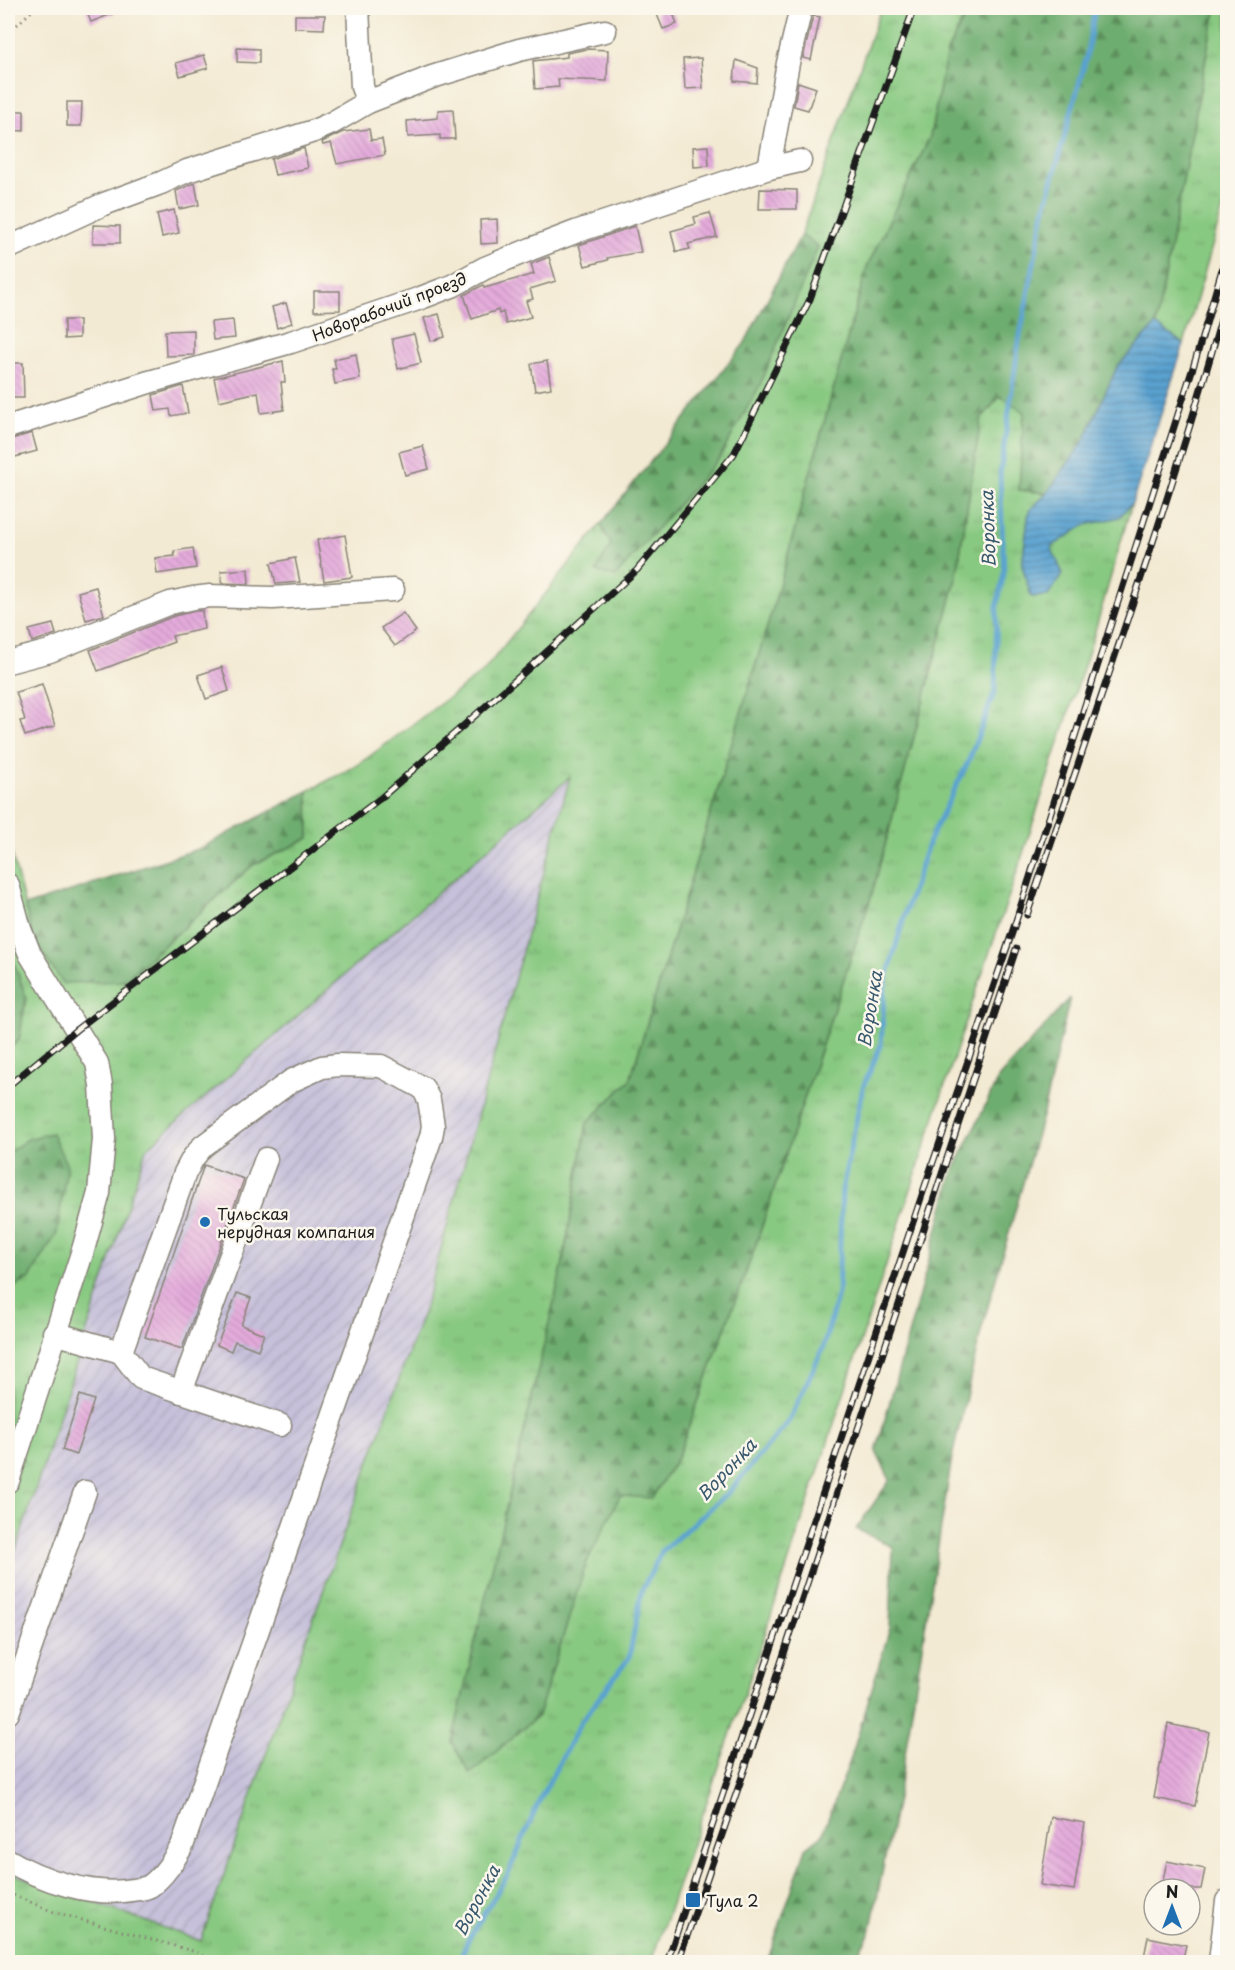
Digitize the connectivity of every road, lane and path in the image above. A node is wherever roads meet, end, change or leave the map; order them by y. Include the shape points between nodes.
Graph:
1 (35, 8) edge
2 (358, 8) edge
3 (801, 8) edge
4 (605, 31) dead end
5 (8, 33) edge
6 (368, 102) junction
7 (800, 162) dead end
8 (769, 168) junction
9 (8, 248) edge
10 (8, 427) edge
11 (393, 590) dead end
12 (8, 662) edge
13 (10, 894) edge
14 (266, 1159) dead end
15 (54, 1333) junction
16 (121, 1352) junction
17 (181, 1392) junction
18 (280, 1425) dead end
19 (9, 1474) edge
20 (85, 1492) dead end
21 (8, 1713) edge
22 (8, 1860) edge
23 (8, 1893) edge
24 (1227, 1902) edge
25 (212, 1962) edge
26 (1220, 1962) edge

1 - 5 path
2 - 6 street via 362,87
3 - 8 street
4 - 6 street via 519,50
6 - 9 street via 314,131 213,162 125,195
7 - 8 street, Новорабочий проезд
8 - 10 street, Новорабочий проезд via 578,231 426,296 291,342
11 - 12 street via 273,598 193,598 50,651
13 - 15 street via 30,954 97,1063 101,1085 105,1139 99,1193
14 - 17 street
15 - 16 street
15 - 19 street
16 - 17 street via 141,1378
16 - 22 street via 185,1173 203,1146 291,1081 322,1067 381,1066 423,1088 431,1112 431,1137 182,1846 160,1878 147,1887 121,1892 96,1891 38,1876
17 - 18 street
20 - 21 street
23 - 25 path via 54,1912 196,1952
24 - 26 street

